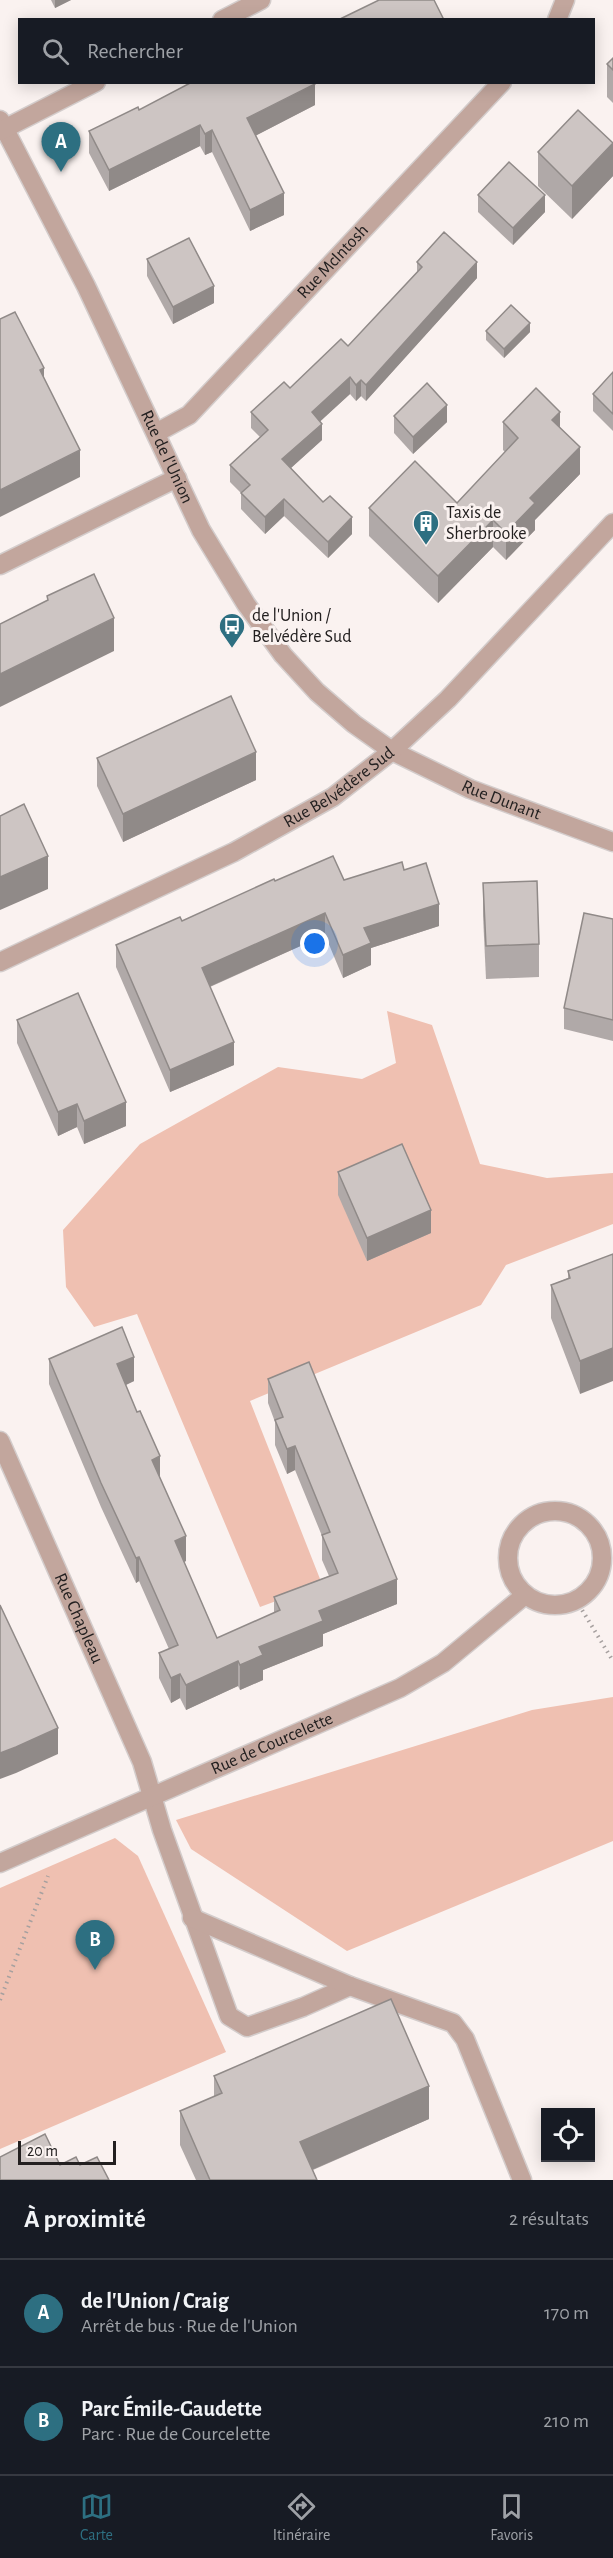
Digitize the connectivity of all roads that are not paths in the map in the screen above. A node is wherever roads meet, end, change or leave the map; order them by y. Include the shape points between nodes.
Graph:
1 (261, 0) edge
2 (566, 0) edge
3 (226, 18) edge
4 (558, 18) edge
5 (92, 84) edge
6 (500, 84) edge
7 (1, 127) edge
8 (156, 433) junction
9 (177, 478) junction
10 (613, 523) edge
11 (0, 565) edge
12 (393, 751) junction
13 (613, 842) edge
14 (0, 962) edge
15 (0, 1441) edge
16 (525, 1595) junction
17 (150, 1797) junction
18 (0, 1863) edge
19 (192, 1918) junction
20 (350, 1986) junction
21 (522, 2180) edge

1 - 3 street
2 - 4 street
5 - 7 street
6 - 8 street, Rue McIntosh via 189,415
7 - 8 street, Rue de l'Union via 86,286
8 - 9 street, Rue de l'Union
9 - 11 street
9 - 12 street, Rue de l'Union via 201,530 283,655 316,692
10 - 12 street, Rue Belvédère Sud via 448,699
12 - 13 street, Rue Dunant via 471,789
12 - 14 street, Rue Belvédère Sud via 333,797 234,852
15 - 17 street, Rue Chapleau via 142,1762
16 - 16 street via 508,1569 507,1553 521,1524 549,1511 579,1517 591,1527 602,1553 596,1581 588,1592 563,1605 550,1605
16 - 17 street, Rue de Courcelette via 443,1662 400,1688
17 - 18 street, Rue de Courcelette
17 - 19 street, Rue Chapleau
19 - 20 street
19 - 20 street, Rue Chapleau via 229,2016 247,2027
20 - 21 street via 453,2023 465,2039

